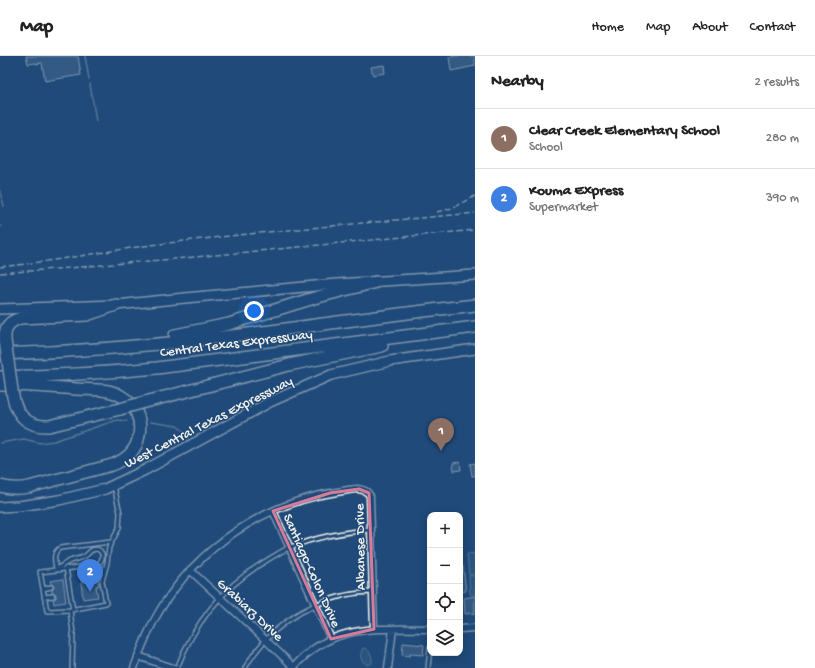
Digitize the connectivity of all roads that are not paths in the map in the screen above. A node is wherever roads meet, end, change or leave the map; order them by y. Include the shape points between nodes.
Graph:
1 (475, 275) edge
2 (376, 282) junction
3 (116, 305) junction
4 (475, 305) edge
5 (0, 309) edge
6 (475, 328) edge
7 (475, 349) edge
8 (67, 351) junction
9 (0, 354) edge
10 (0, 377) edge
11 (0, 385) edge
12 (114, 485) junction
13 (0, 486) edge
14 (0, 507) edge
15 (273, 511) junction
16 (371, 530) junction
17 (111, 542) junction
18 (290, 547) junction
19 (66, 568) junction
20 (56, 570) junction
21 (190, 570) junction
22 (69, 585) junction
23 (64, 586) dead end
24 (51, 587) dead end
25 (43, 588) junction
26 (372, 592) junction
27 (70, 593) junction
28 (65, 594) dead end
29 (53, 596) dead end
30 (44, 597) junction
31 (220, 597) junction
32 (316, 605) junction
33 (71, 610) junction
34 (475, 628) edge
35 (374, 629) junction
36 (393, 629) junction
37 (463, 629) edge
38 (427, 630) edge
39 (331, 639) junction
40 (266, 640) junction
41 (138, 656) junction
42 (429, 656) edge
43 (294, 667) edge
44 (72, 668) edge
45 (134, 668) edge
46 (173, 668) edge
47 (177, 668) edge
48 (246, 668) edge
49 (388, 668) edge
50 (428, 668) edge

1 - 2 main road
2 - 3 main road
2 - 8 highway via 198,331 91,344
3 - 5 main road
3 - 6 highway, bridge via 86,315 21,318 11,322 5,330 5,340 13,397 17,410 28,421 34,425 49,426 289,365 372,347 448,337
4 - 8 highway, Central Texas Expressway via 222,337
6 - 10 highway, Central Texas Expressway via 157,368
7 - 12 main road, West Central Texas Expressway via 390,361 331,375 270,402
8 - 9 highway, Central Texas Expressway
11 - 13 highway via 113,392 131,404 140,423 136,446 120,462 29,487
12 - 14 main road, West Central Texas Expressway via 59,500
12 - 17 lane via 120,513 119,528
15 - 16 street, Albanese Drive via 305,499 363,489 370,496
15 - 18 street, Santiago-Colon Drive
15 - 21 street, Albanese Drive via 234,533
16 - 18 lane via 325,536
16 - 26 street, Albanese Drive
17 - 20 lane via 60,548 55,554
17 - 33 lane via 102,580 106,603
18 - 31 lane via 259,564
18 - 32 street, Santiago-Colon Drive
19 - 20 lane
19 - 20 lane via 97,565 102,560 102,553 92,550 86,556
19 - 22 lane
20 - 25 lane via 40,572
21 - 31 street, Grabiarz Drive
21 - 41 street, Albanese Drive via 161,609
22 - 23 lane
22 - 27 lane
24 - 25 lane
25 - 30 lane
26 - 32 lane via 343,596
26 - 35 street, Albanese Drive
27 - 28 lane
27 - 33 lane
29 - 30 lane
30 - 33 lane via 47,611
31 - 40 street, Grabiarz Drive
31 - 47 lane via 192,636
32 - 39 street, Santiago-Colon Drive
32 - 40 lane via 286,622
33 - 44 lane
34 - 37 street
35 - 36 street
35 - 39 street via 347,633
36 - 38 street
36 - 49 street
39 - 43 street via 312,650
40 - 43 street, Grabiarz Drive
40 - 48 lane
41 - 45 street, Albanese Drive
41 - 46 street
42 - 50 lane

